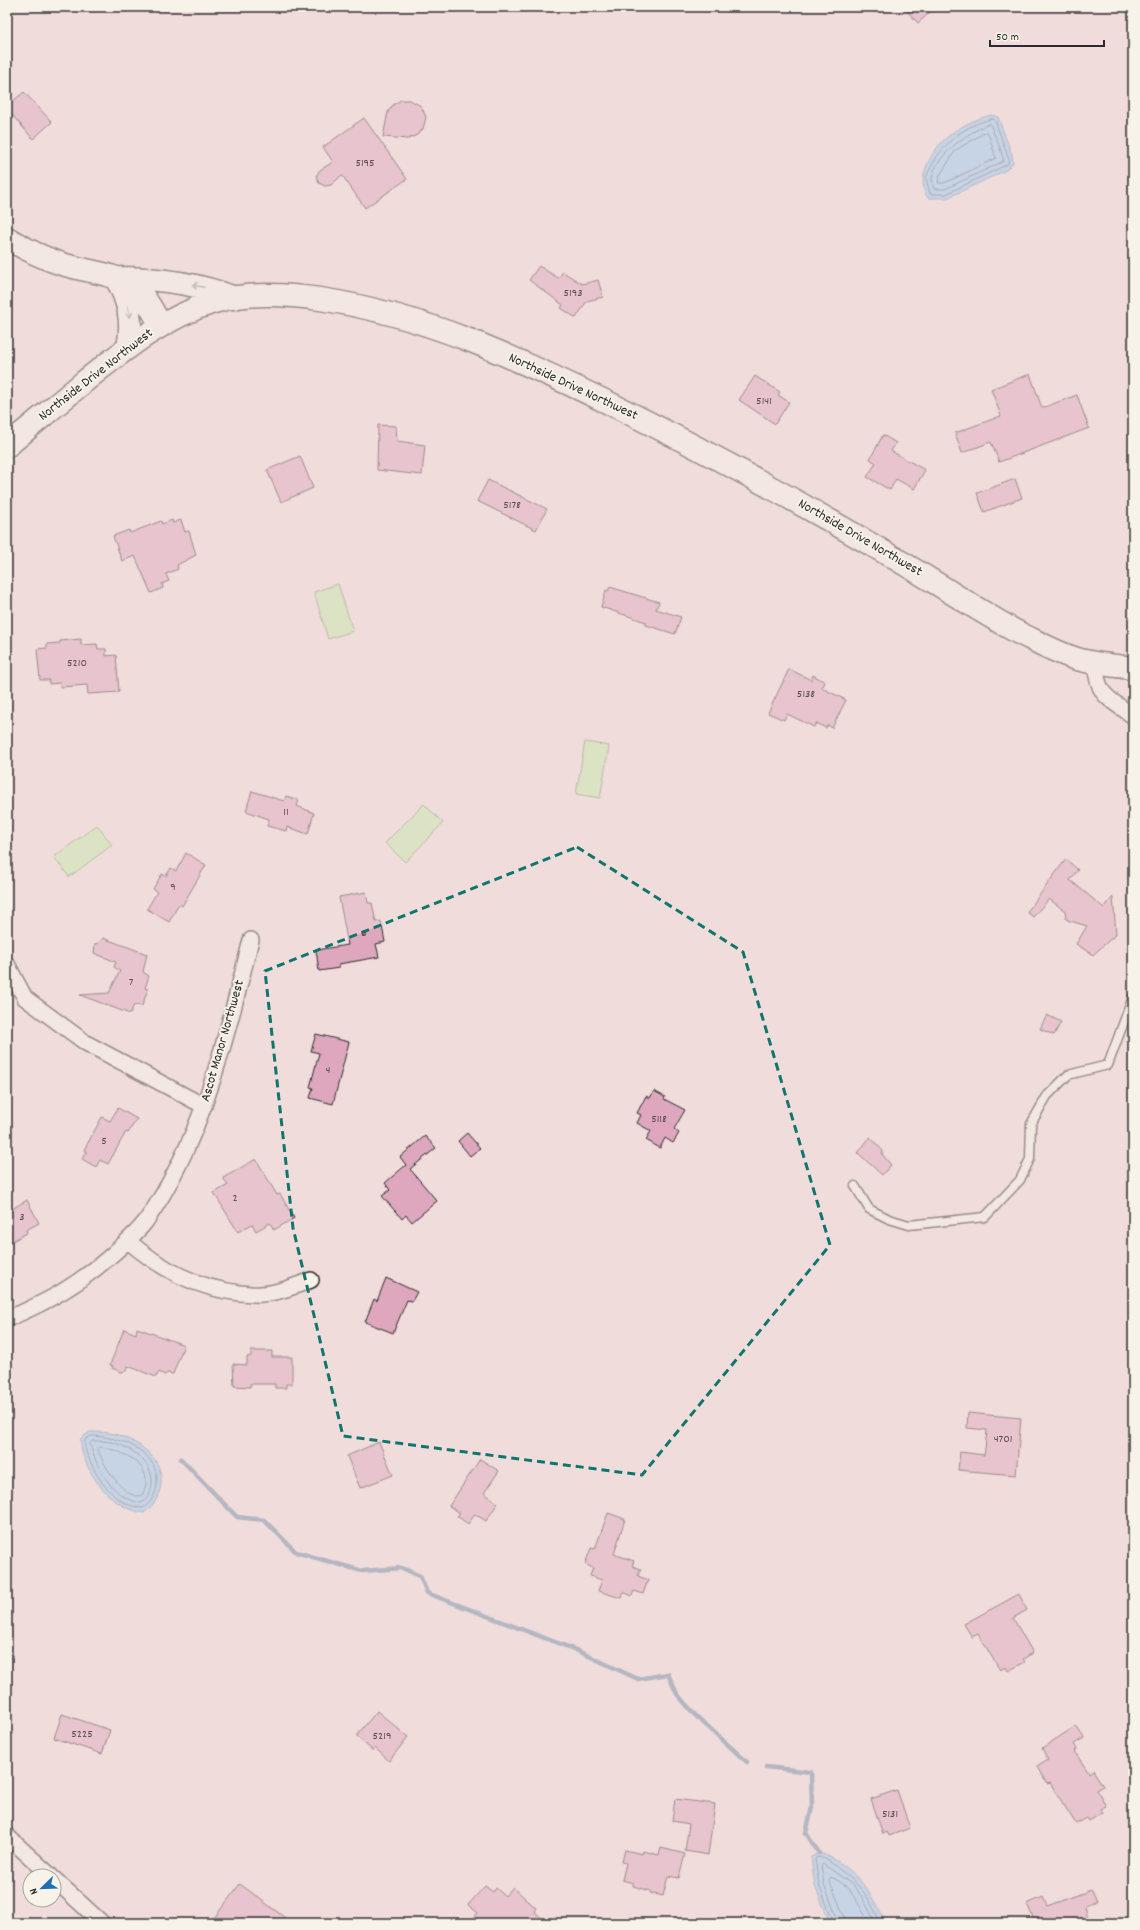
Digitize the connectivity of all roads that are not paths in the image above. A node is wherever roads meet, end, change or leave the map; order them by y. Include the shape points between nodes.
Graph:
1 (7, 238) edge
2 (116, 278) junction
3 (235, 298) junction
4 (160, 326) junction
5 (128, 348) junction
6 (7, 446) edge
7 (1095, 663) junction
8 (1133, 668) edge
9 (1133, 716) edge
10 (251, 940) dead end
11 (7, 964) edge
12 (1133, 997) edge
13 (204, 1106) junction
14 (855, 1186) dead end
15 (128, 1241) junction
16 (311, 1280) dead end
17 (7, 1319) edge
18 (7, 1836) edge
19 (42, 1868) edge
20 (62, 1886) edge
21 (102, 1923) edge

1 - 2 main road via 50,260
3 -> 2 main road via 197,285 155,279
2 - 4 main road via 142,296
2 -> 5 main road via 130,310
3 - 4 main road, Northside Drive Northwest via 193,309
3 - 7 main road, Northside Drive Northwest via 276,295 363,307 412,319 499,352 679,438 803,504 1026,636 1060,653
4 - 5 main road, Northside Drive Northwest
5 - 6 main road, Northside Drive Northwest
7 - 8 main road, Northside Drive Northwest
7 - 9 street via 1098,686 1102,693
10 - 13 street, Ascot Manor Northwest via 218,1066
11 - 13 street via 25,998 86,1043
12 - 14 lane via 1108,1065 1068,1075 1047,1096 1031,1124 1030,1159 1020,1180 985,1217 909,1225 869,1209
13 - 15 street, Ascot Manor Northwest via 187,1147 166,1187 145,1221
15 - 16 street via 148,1258 168,1270 224,1291 259,1295
15 - 17 street, Ascot Manor Northwest via 88,1276 43,1304
18 - 19 street
20 - 21 street

